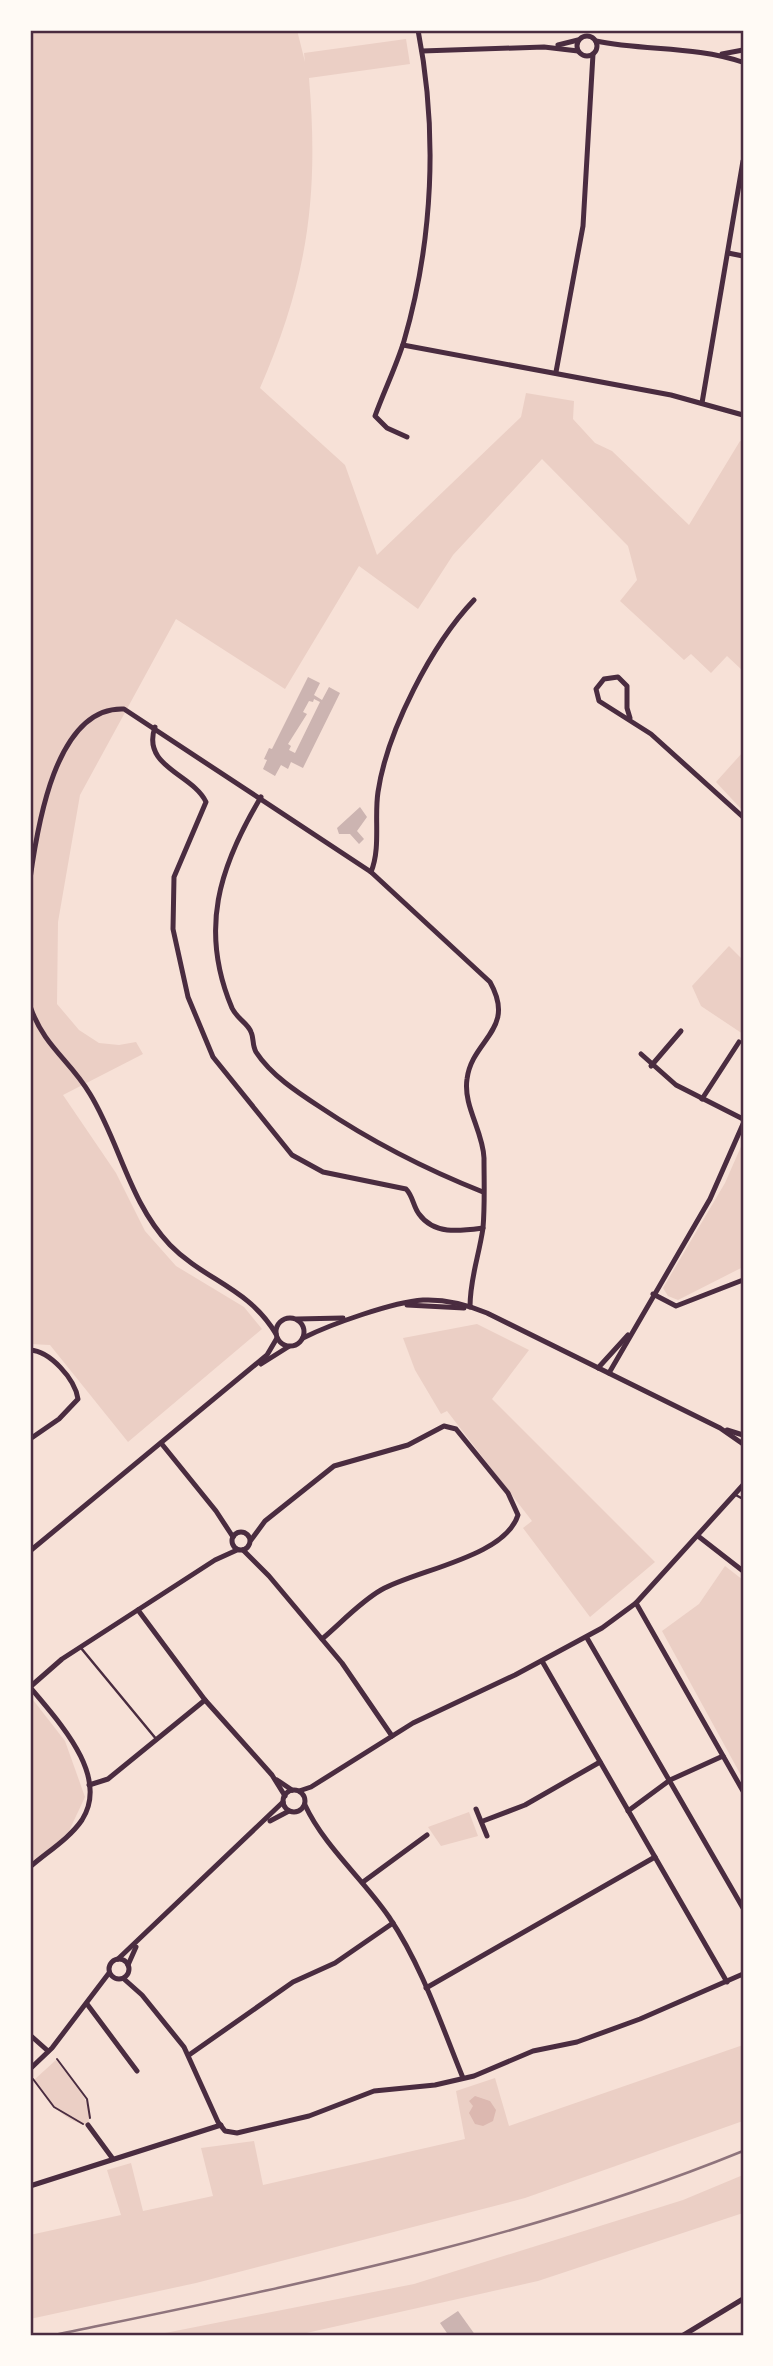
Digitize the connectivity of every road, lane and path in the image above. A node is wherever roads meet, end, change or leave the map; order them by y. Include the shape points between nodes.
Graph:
1 (418, 30) edge
2 (591, 30) edge
3 (581, 36) edge
4 (595, 39) junction
5 (544, 47) junction
6 (621, 47) junction
7 (743, 50) edge
8 (422, 51) junction
9 (594, 52) junction
10 (580, 53) junction
11 (716, 54) junction
12 (743, 62) edge
13 (590, 85) junction
14 (743, 161) edge
15 (728, 253) junction
16 (743, 256) edge
17 (403, 345) junction
18 (556, 372) junction
19 (702, 402) junction
20 (743, 415) edge
21 (407, 437) dead end
22 (474, 600) dead end
23 (630, 718) junction
24 (155, 727) junction
25 (261, 797) junction
26 (743, 817) edge
27 (371, 872) junction
28 (30, 879) edge
29 (30, 1006) edge
30 (681, 1031) dead end
31 (739, 1042) dead end
32 (641, 1054) dead end
33 (651, 1066) junction
34 (702, 1099) junction
35 (743, 1122) edge
36 (484, 1192) junction
37 (482, 1228) junction
38 (743, 1280) edge
39 (653, 1294) junction
40 (470, 1307) junction
41 (360, 1317) junction
42 (294, 1318) junction
43 (631, 1332) junction
44 (276, 1336) junction
45 (303, 1338) junction
46 (289, 1347) junction
47 (30, 1350) edge
48 (598, 1368) junction
49 (609, 1373) junction
50 (238, 1380) junction
51 (720, 1428) junction
52 (743, 1436) edge
53 (30, 1439) edge
54 (161, 1443) junction
55 (743, 1444) edge
56 (743, 1483) edge
57 (734, 1494) junction
58 (743, 1499) edge
59 (216, 1511) junction
60 (265, 1521) junction
61 (242, 1532) junction
62 (698, 1536) junction
63 (232, 1540) junction
64 (250, 1543) junction
65 (240, 1550) junction
66 (30, 1551) edge
67 (215, 1560) junction
68 (743, 1571) edge
69 (269, 1576) junction
70 (636, 1603) junction
71 (138, 1610) junction
72 (587, 1638) junction
73 (322, 1639) junction
74 (80, 1648) junction
75 (542, 1661) junction
76 (30, 1687) edge
77 (205, 1700) junction
78 (392, 1736) junction
79 (157, 1740) junction
80 (723, 1756) junction
81 (600, 1762) junction
82 (272, 1775) junction
83 (326, 1777) junction
84 (670, 1780) junction
85 (89, 1785) junction
86 (295, 1791) junction
87 (743, 1791) edge
88 (284, 1799) junction
89 (305, 1803) junction
90 (476, 1809) dead end
91 (293, 1811) junction
92 (628, 1811) junction
93 (483, 1821) junction
94 (261, 1826) junction
95 (318, 1828) junction
96 (427, 1835) dead end
97 (487, 1836) dead end
98 (655, 1857) junction
99 (30, 1867) edge
100 (363, 1882) junction
101 (743, 1908) edge
102 (393, 1923) junction
103 (141, 1938) junction
104 (118, 1959) junction
105 (128, 1965) junction
106 (129, 1972) junction
107 (109, 1973) junction
108 (743, 1974) edge
109 (115, 1979) junction
110 (124, 1979) junction
111 (727, 1982) junction
112 (426, 1987) junction
113 (98, 1990) junction
114 (142, 1995) junction
115 (88, 2004) junction
116 (30, 2035) edge
117 (48, 2051) junction
118 (189, 2055) junction
119 (57, 2059) dead end
120 (30, 2069) edge
121 (137, 2071) dead end
122 (463, 2078) junction
123 (33, 2079) dead end
124 (88, 2125) junction
125 (223, 2128) junction
126 (113, 2159) junction
127 (30, 2186) edge
128 (743, 2298) edge
129 (682, 2336) edge

1 - 8 street
2 - 4 street
3 - 4 street
3 - 5 street
3 - 10 street
4 - 6 street
4 - 9 street
5 - 8 street
5 - 10 street
6 - 9 street
6 - 11 street
7 - 11 street
7 - 12 street
8 - 17 street via 429,128 425,247
9 - 10 street
9 - 13 street
10 - 13 street
11 - 12 street
13 - 18 street via 583,226
14 - 15 street
15 - 16 street
15 - 19 street
17 - 18 street
17 - 21 street via 374,416
18 - 19 street
19 - 20 street
22 - 27 street via 426,665 386,760 377,794 376,860
23 - 23 street via 599,701 596,689 604,679 618,677 627,686
23 - 26 street
24 - 25 street
24 - 28 street via 132,712 116,709 80,729 48,791
24 - 37 street via 152,739 160,762 194,786 206,802 173,881 173,929 192,1009 221,1070 283,1147 306,1164 331,1174 406,1189 419,1214 434,1227 458,1232
25 - 27 street
25 - 36 street via 232,848 214,923 223,986 235,1015 252,1034 254,1049 288,1085 373,1142
27 - 36 street via 495,991 498,1022 471,1066 467,1082 483,1146
29 - 44 street via 49,1045 89,1093 128,1178 161,1234 183,1256 248,1299
30 - 33 street
31 - 34 street
32 - 33 street
33 - 34 street
34 - 35 street
35 - 39 street via 710,1199
36 - 37 street
37 - 40 street via 471,1274
38 - 39 street via 676,1306
39 - 43 street
40 - 41 street via 404,1305
40 - 48 street
41 - 42 street
41 - 45 street
42 - 44 street via 281,1321
42 - 45 street via 302,1324
43 - 48 street
43 - 49 street
44 - 46 street
44 - 50 street via 267,1355
45 - 46 street
46 - 50 street
47 - 53 street via 49,1356 78,1399
48 - 49 street
49 - 51 street
50 - 54 street
51 - 52 street
51 - 55 street
54 - 59 street
54 - 66 street
56 - 57 street
57 - 58 lane
57 - 62 street
59 - 61 street
59 - 63 street
60 - 61 street
60 - 64 street
60 - 73 street via 334,1466 408,1445 444,1426 456,1429 514,1503 515,1524 480,1551 380,1590
61 - 63 street
61 - 64 street
62 - 68 street
62 - 70 street
63 - 65 street
63 - 67 street
64 - 65 street
64 - 69 street
65 - 67 street
65 - 69 street
67 - 71 street
69 - 73 street
70 - 72 street
70 - 80 street
71 - 74 street
71 - 77 street
72 - 75 street
72 - 84 street
73 - 78 street via 363,1689
74 - 76 street
74 - 79 lane
75 - 78 street
75 - 81 street
76 - 85 street via 71,1739
77 - 79 street
77 - 82 street
78 - 83 street
79 - 85 street via 108,1779
80 - 84 street
80 - 87 street
81 - 92 street
81 - 93 street via 524,1805
82 - 86 street
82 - 88 street
83 - 86 street
83 - 89 street
84 - 92 street
84 - 101 street
85 - 99 street via 83,1818
86 - 88 street
86 - 89 street
88 - 91 street
88 - 94 street
89 - 91 street
89 - 95 street
90 - 93 street
91 - 94 street
91 - 95 street
92 - 98 street
93 - 97 street
94 - 103 street
95 - 100 street
96 - 100 street
98 - 111 street
98 - 112 street
100 - 102 street
102 - 112 street
102 - 118 street via 335,1963 293,1982
103 - 104 street
103 - 105 street
104 - 105 street
104 - 107 street via 111,1963
105 - 106 street
106 - 110 street
106 - 114 street
107 - 109 street
107 - 113 street
108 - 111 street
109 - 110 street
109 - 113 street
110 - 114 street
111 - 122 street via 577,2042 533,2051
112 - 122 street
113 - 115 street
114 - 118 street
115 - 117 street
115 - 121 street
116 - 117 street
117 - 120 street
118 - 125 street
119 - 124 path via 87,2099
122 - 125 street via 374,2091 309,2116 237,2133
123 - 124 path via 54,2107 78,2124
124 - 126 street
125 - 126 street
126 - 127 street
128 - 129 street

